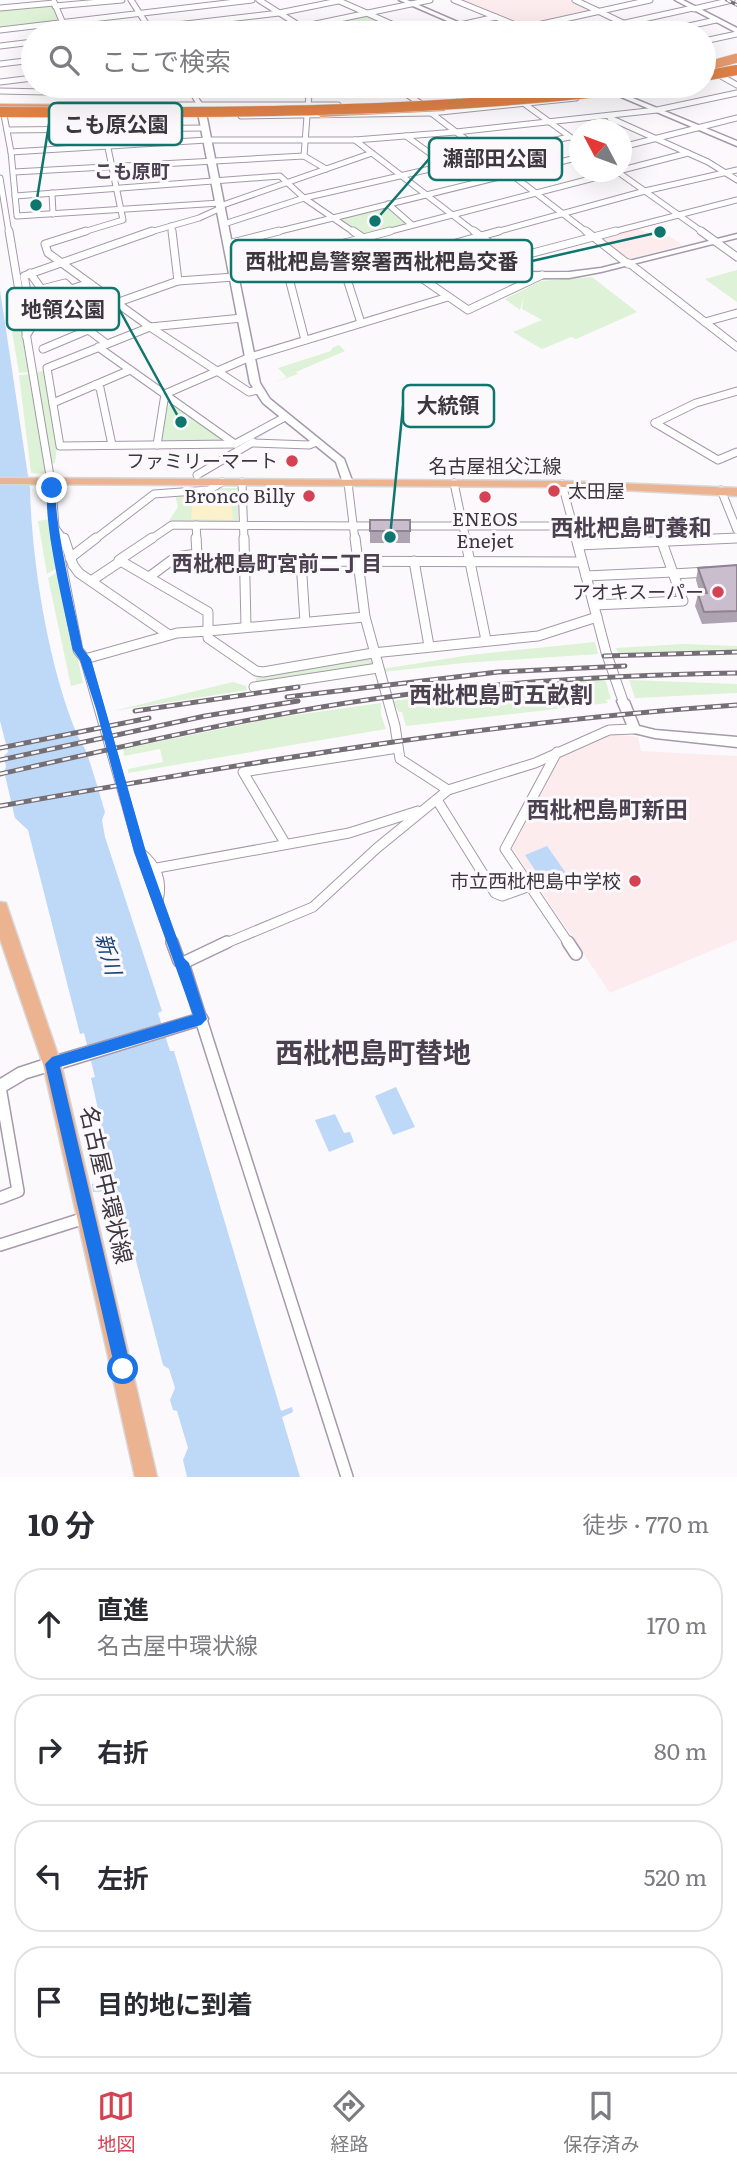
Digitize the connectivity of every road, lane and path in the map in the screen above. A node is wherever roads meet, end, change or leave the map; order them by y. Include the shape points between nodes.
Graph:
1 (122, 0) edge
2 (131, 0) edge
3 (253, 0) edge
4 (259, 0) edge
5 (337, 0) edge
6 (392, 0) edge
7 (430, 0) edge
8 (454, 0) edge
9 (575, 0) edge
10 (650, 0) edge
11 (678, 0) edge
12 (735, 0) edge
13 (724, 1) edge
14 (54, 3) edge
15 (406, 3) edge
16 (0, 8) edge
17 (694, 8) junction
18 (737, 8) edge
19 (600, 11) junction
20 (140, 13) junction
21 (279, 13) junction
22 (367, 13) junction
23 (496, 17) junction
24 (716, 20) junction
25 (62, 21) edge
26 (71, 21) edge
27 (145, 21) edge
28 (223, 21) edge
29 (292, 21) edge
30 (329, 21) edge
31 (385, 21) edge
32 (448, 21) edge
33 (476, 21) edge
34 (506, 21) edge
35 (555, 21) edge
36 (621, 21) edge
37 (634, 21) edge
38 (711, 21) edge
39 (21, 27) edge
40 (0, 30) edge
41 (737, 32) edge
42 (716, 38) edge
43 (21, 43) edge
44 (0, 46) edge
45 (21, 61) edge
46 (0, 64) edge
47 (737, 64) edge
48 (716, 68) edge
49 (716, 68) edge
50 (716, 74) edge
51 (716, 74) edge
52 (719, 75) junction
53 (21, 79) edge
54 (0, 82) edge
55 (737, 85) edge
56 (0, 91) edge
57 (21, 91) edge
58 (737, 93) edge
59 (716, 97) edge
60 (95, 98) edge
61 (195, 98) edge
62 (309, 98) edge
63 (412, 98) edge
64 (469, 98) edge
65 (492, 98) edge
66 (525, 98) edge
67 (555, 98) edge
68 (556, 98) edge
69 (577, 98) edge
70 (628, 98) edge
71 (713, 98) edge
72 (97, 102) dead end
73 (419, 103) junction
74 (308, 105) junction
75 (526, 105) junction
76 (1, 109) edge
77 (202, 110) junction
78 (657, 110) junction
79 (17, 113) junction
80 (162, 113) junction
81 (242, 113) junction
82 (431, 113) junction
83 (176, 116) junction
84 (223, 116) junction
85 (307, 116) junction
86 (609, 117) junction
87 (737, 118) edge
88 (102, 119) dead end
89 (551, 124) junction
90 (205, 128) junction
91 (699, 128) junction
92 (105, 129) junction
93 (7, 130) junction
94 (456, 132) junction
95 (406, 136) junction
96 (569, 137) joint
97 (656, 138) junction
98 (207, 140) junction
99 (304, 140) junction
100 (355, 140) junction
101 (632, 144) edge
102 (737, 144) edge
103 (109, 146) junction
104 (11, 152) junction
105 (372, 153) junction
106 (688, 153) junction
107 (304, 156) junction
108 (487, 156) junction
109 (211, 160) junction
110 (569, 160) edge
111 (446, 165) junction
112 (113, 166) junction
113 (632, 168) edge
114 (326, 169) junction
115 (737, 170) edge
116 (14, 172) junction
117 (725, 173) junction
118 (511, 174) junction
119 (401, 176) junction
120 (0, 178) edge
121 (737, 180) edge
122 (215, 181) junction
123 (632, 181) edge
124 (577, 182) edge
125 (288, 183) junction
126 (116, 188) junction
127 (645, 191) junction
128 (52, 193) junction
129 (535, 193) junction
130 (426, 195) junction
131 (15, 196) junction
132 (304, 198) junction
133 (737, 200) edge
134 (388, 204) junction
135 (220, 206) junction
136 (120, 210) junction
137 (53, 214) junction
138 (562, 214) junction
139 (452, 215) junction
140 (679, 216) junction
141 (334, 218) junction
142 (224, 224) junction
143 (412, 225) junction
144 (171, 226) junction
145 (480, 236) junction
146 (737, 236) edge
147 (364, 238) junction
148 (594, 238) junction
149 (715, 242) junction
150 (228, 244) junction
151 (12, 251) junction
152 (737, 257) edge
153 (395, 260) junction
154 (510, 260) junction
155 (60, 263) junction
156 (629, 263) junction
157 (29, 273) junction
158 (511, 275) junction
159 (542, 275) junction
160 (288, 276) junction
161 (346, 276) junction
162 (418, 276) junction
163 (234, 277) junction
164 (178, 281) junction
165 (89, 283) junction
166 (42, 289) junction
167 (71, 289) junction
168 (106, 295) junction
169 (448, 297) junction
170 (48, 298) junction
171 (116, 303) junction
172 (22, 310) junction
173 (63, 311) junction
174 (737, 313) edge
175 (242, 318) junction
176 (705, 322) junction
177 (361, 323) junction
178 (150, 327) junction
179 (88, 330) junction
180 (26, 336) junction
181 (305, 340) junction
182 (107, 344) junction
183 (99, 347) junction
184 (737, 347) edge
185 (43, 349) dead end
186 (250, 357) junction
187 (130, 370) junction
188 (218, 371) junction
189 (95, 385) junction
190 (258, 390) junction
191 (737, 391) edge
192 (165, 394) junction
193 (53, 403) junction
194 (287, 419) junction
195 (316, 442) junction
196 (253, 443) junction
197 (235, 444) junction
198 (112, 445) junction
199 (157, 445) junction
200 (737, 453) edge
201 (197, 475) dead end
202 (0, 481) edge
203 (50, 482) junction
204 (222, 482) junction
205 (242, 482) junction
206 (348, 483) junction
207 (454, 483) junction
208 (562, 484) junction
209 (720, 490) junction
210 (737, 492) edge
211 (196, 525) junction
212 (354, 525) junction
213 (243, 526) junction
214 (462, 526) junction
215 (573, 526) junction
216 (55, 528) junction
217 (737, 530) edge
218 (737, 538) edge
219 (662, 542) junction
220 (578, 545) junction
221 (70, 558) junction
222 (121, 561) junction
223 (244, 561) junction
224 (301, 561) junction
225 (358, 561) junction
226 (414, 561) junction
227 (470, 561) junction
228 (582, 562) junction
229 (712, 572) edge
230 (673, 573) junction
231 (586, 576) junction
232 (149, 577) junction
233 (91, 581) junction
234 (594, 605) junction
235 (365, 617) junction
236 (597, 617) junction
237 (305, 622) junction
238 (246, 627) junction
239 (208, 631) junction
240 (169, 635) junction
241 (486, 640) junction
242 (429, 646) junction
243 (373, 653) junction
244 (85, 659) junction
245 (378, 668) junction
246 (254, 687) dead end
247 (622, 701) joint
248 (634, 729) junction
249 (737, 741) edge
250 (398, 748) junction
251 (557, 752) junction
252 (448, 790) junction
253 (437, 800) junction
254 (425, 808) junction
255 (285, 844) junction
256 (140, 852) junction
257 (157, 868) junction
258 (530, 886) junction
259 (158, 903) junction
260 (0, 908) edge
261 (576, 954) dead end
262 (183, 963) junction
263 (194, 1021) junction
264 (58, 1062) junction
265 (23, 1073) joint
266 (0, 1087) edge
267 (0, 1198) edge
268 (89, 1217) junction
269 (0, 1245) edge
270 (146, 1477) edge
271 (347, 1477) edge

1 - 14 street
2 - 20 street
3 - 20 street
4 - 21 street
5 - 21 street
5 - 22 street
6 - 15 street
7 - 15 street
8 - 23 street
9 - 19 street
10 - 19 street
11 - 17 street
12 - 13 street
13 - 17 street
13 - 18 street
14 - 16 street
14 - 25 street
15 - 22 street
15 - 32 street
17 - 24 street
17 - 37 street
19 - 35 street
19 - 36 street
20 - 26 street
20 - 27 street
21 - 28 street
21 - 29 street
22 - 30 street
22 - 31 street
23 - 33 street
23 - 34 street
24 - 38 street
24 - 41 street
39 - 40 street
41 - 42 street
43 - 44 street
45 - 46 street
47 - 48 highway, bridge
47 - 49 street
47 - 52 street
50 - 52 street
51 - 52 street
52 - 55 street
53 - 54 street
56 - 57 street
56 - 76 street
58 - 59 street
60 - 72 street
61 - 77 street
62 - 74 street
63 - 73 street
64 - 73 street
65 - 77 highway via 420,105
66 - 76 highway, bridge via 384,108
67 - 76 highway, bridge via 425,110 283,113
68 - 81 highway via 389,113
69 - 75 street
70 - 78 street
71 - 78 street
73 - 74 street
74 - 77 street
75 - 82 street
75 - 89 street
76 - 77 highway
76 - 79 highway
76 - 93 street
77 - 80 highway
77 - 81 highway
77 - 83 street
77 - 84 street
77 - 90 street
78 - 86 street
78 - 91 street
79 - 80 highway
79 - 83 street
80 - 83 street
81 - 84 street
82 - 85 street
82 - 94 street
84 - 85 street
85 - 99 street
86 - 89 street
86 - 97 street
87 - 91 street
88 - 92 street
89 - 94 street
89 - 96 street
90 - 92 street
90 - 98 street
91 - 97 street
91 - 102 street
92 - 93 street
92 - 103 street
93 - 104 street
94 - 95 street
94 - 108 street
95 - 100 street
95 - 111 street
96 - 108 street
97 - 101 street
97 - 106 street
98 - 99 street
98 - 103 street
98 - 109 street
99 - 100 street
99 - 107 street
100 - 105 street
103 - 104 street
103 - 112 street
104 - 116 street
105 - 114 street
105 - 119 street
106 - 113 street
106 - 117 street
107 - 109 street
107 - 114 street
108 - 111 street
108 - 118 street
109 - 112 street
109 - 122 street
110 - 118 street
111 - 119 street
112 - 116 street
112 - 126 street
114 - 125 street
115 - 117 street
116 - 131 street
117 - 121 street
117 - 127 street
118 - 129 street
118 - 130 street
119 - 130 street
119 - 132 street
120 - 151 street
122 - 125 street via 280,176
122 - 126 street
122 - 135 street
123 - 127 street
124 - 129 street
125 - 132 street
125 - 135 street
126 - 128 street
126 - 136 street
127 - 138 street
127 - 140 street
128 - 131 street
128 - 137 street
129 - 138 street
129 - 139 street
130 - 134 street
130 - 139 street
131 - 137 street via 17,216
132 - 141 street
132 - 142 street
133 - 140 street
134 - 141 street
134 - 143 street
135 - 136 street
135 - 142 street
135 - 144 street
136 - 137 street
136 - 155 street via 123,220 45,244
138 - 145 street
138 - 148 street
139 - 143 street
139 - 145 street
140 - 148 street
140 - 149 street
141 - 147 street
141 - 150 street
142 - 150 street
143 - 147 street
144 - 155 street
144 - 164 street
145 - 153 street
145 - 154 street
146 - 149 street
147 - 153 street
147 - 160 street via 284,259
148 - 154 street
148 - 156 street
149 - 152 street
149 - 156 street
150 - 163 street
151 - 157 street
151 - 172 street
153 - 162 street
154 - 158 street
155 - 157 street
155 - 165 street
156 - 159 street via 587,273
156 - 176 street
157 - 166 street
157 - 172 street via 24,276
158 - 159 street
158 - 162 street
159 - 169 street via 473,310
160 - 161 street
160 - 163 street
160 - 181 street
161 - 162 street
161 - 177 street
162 - 169 street
163 - 164 street
163 - 175 street
164 - 171 street
165 - 167 street
165 - 168 street
166 - 167 street via 65,283
166 - 170 street
167 - 170 street
168 - 171 street
168 - 173 street
169 - 177 street
170 - 173 street
171 - 178 street
172 - 180 street
173 - 179 street
173 - 180 street via 36,320
174 - 176 street
175 - 178 street
175 - 186 street
176 - 184 street
177 - 181 street
178 - 182 street
178 - 188 street
179 - 182 street
179 - 185 street
180 - 203 street
181 - 186 street
182 - 183 street
183 - 187 street
183 - 193 street via 47,368
186 - 188 street
186 - 190 street
187 - 189 street
187 - 192 street
188 - 190 street via 249,392
188 - 192 street
189 - 193 street
189 - 198 street via 100,388
190 - 194 street
191 - 200 street via 655,422 718,460
192 - 197 street
192 - 199 street
193 - 198 street via 60,446
194 - 195 street
194 - 196 street
194 - 197 street
195 - 196 street
195 - 206 street via 344,466
196 - 201 street
197 - 199 street
198 - 199 street
202 - 203 main road, 名古屋祖父江線
203 - 204 main road, 名古屋祖父江線
203 - 216 street
204 - 205 main road, 名古屋祖父江線
204 - 221 street via 209,490 154,494
205 - 206 main road, 名古屋祖父江線
205 - 213 street
206 - 207 main road, 名古屋祖父江線
206 - 212 street
207 - 208 main road, 名古屋祖父江線
207 - 214 street
208 - 209 main road, 名古屋祖父江線
208 - 215 street
209 - 210 main road, 名古屋祖父江線
209 - 217 street
211 - 213 street
211 - 222 street via 168,527
211 - 232 street via 197,554 176,557
212 - 213 street
212 - 214 street
212 - 225 street
213 - 223 street
214 - 215 street
214 - 227 street
215 - 220 street
216 - 221 street via 63,536
216 - 244 street via 78,650
218 - 219 street
219 - 220 street
219 - 230 street
220 - 228 street
221 - 233 street
222 - 232 street
222 - 233 street
223 - 224 street
223 - 238 street
224 - 225 street
224 - 237 street
225 - 226 street
225 - 235 street
226 - 227 street
226 - 242 street
227 - 228 street
227 - 241 street
228 - 231 street
229 - 230 street
230 - 231 street
230 - 234 street via 683,601
231 - 234 street
232 - 239 street via 208,612
233 - 240 street
234 - 236 street
235 - 237 street
235 - 243 street
236 - 241 street via 538,636
236 - 247 street
237 - 238 street
238 - 239 street
239 - 240 street
239 - 243 street via 208,638 263,672
240 - 244 street
241 - 242 street
242 - 243 street
243 - 245 street
244 - 256 street
245 - 246 street
245 - 250 street
247 - 248 street
248 - 249 street
248 - 251 street via 609,730
250 - 252 street via 400,759
250 - 255 street via 243,772
251 - 252 street
251 - 258 street via 505,849
252 - 253 street
253 - 254 street
253 - 258 street via 495,893 502,896
254 - 255 street via 349,834
254 - 262 street via 313,907
255 - 257 street
256 - 257 street
256 - 259 street
257 - 259 street
258 - 261 street
259 - 262 street
260 - 264 main road, 名古屋中環状線
262 - 263 street
263 - 264 street
263 - 271 street
264 - 265 street
264 - 268 main road, 名古屋中環状線
265 - 266 street
266 - 267 street via 18,1191
268 - 269 street
268 - 270 main road, 名古屋中環状線

